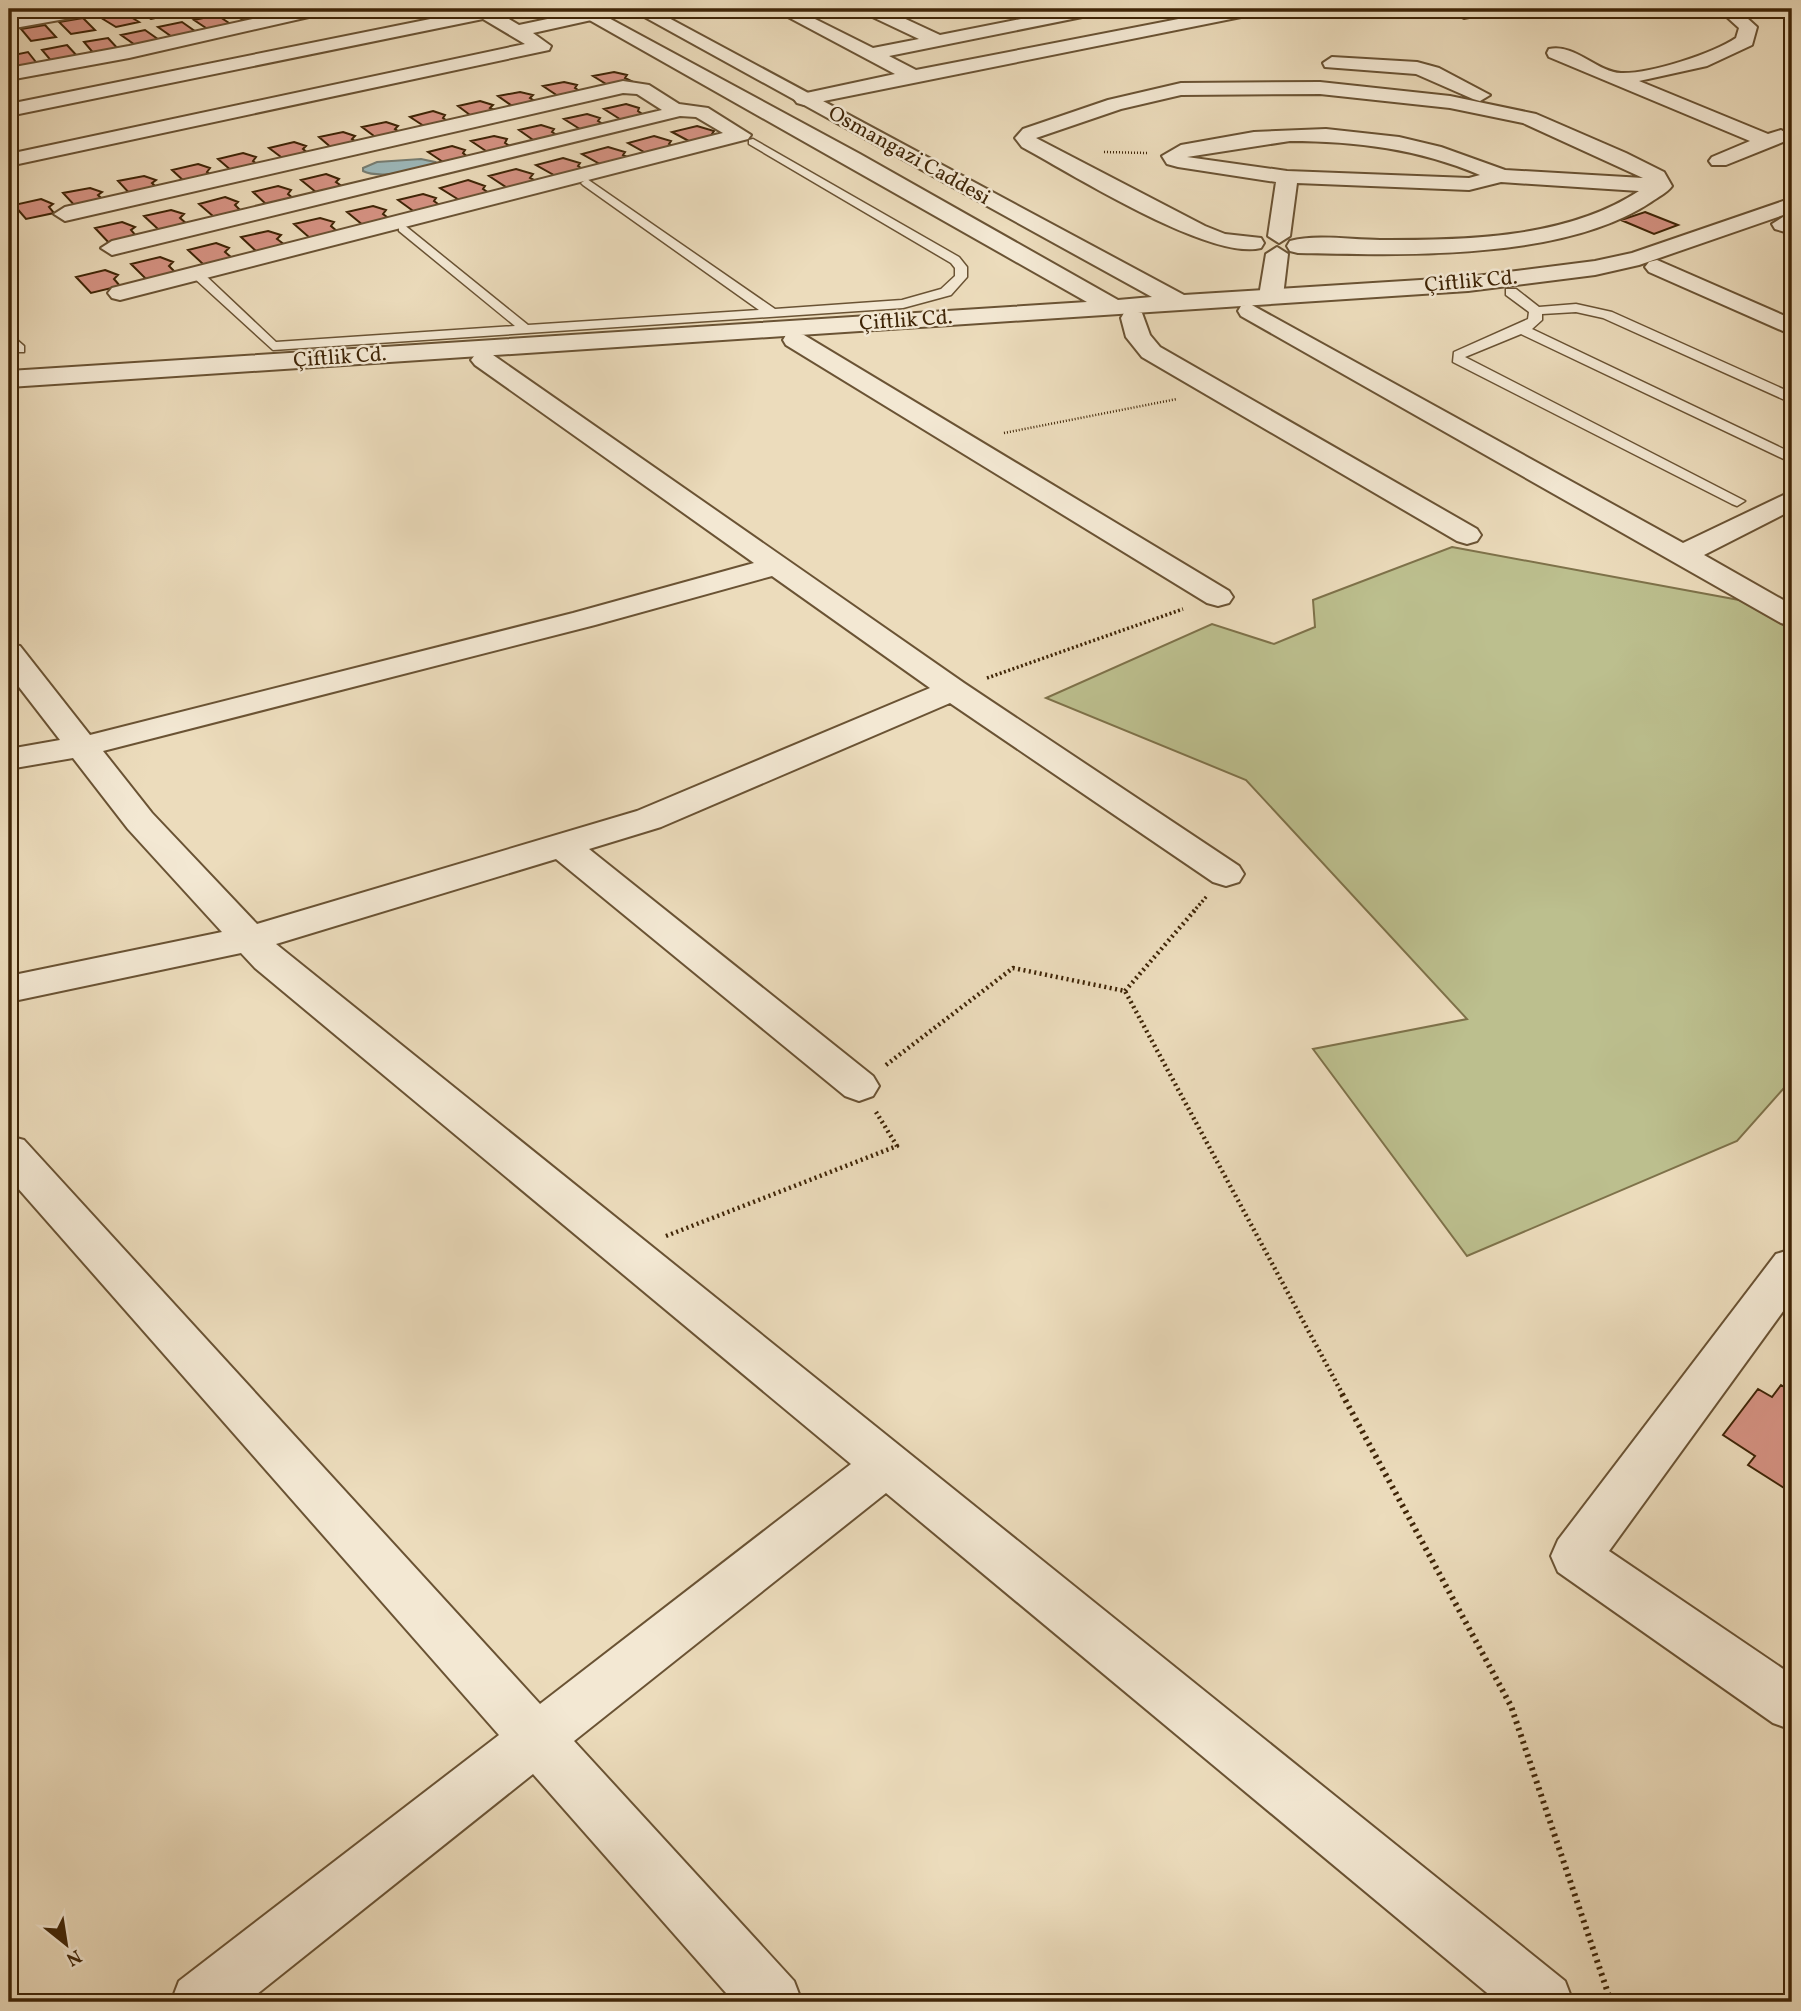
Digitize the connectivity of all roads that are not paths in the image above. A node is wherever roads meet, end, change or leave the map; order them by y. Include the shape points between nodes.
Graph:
1 (93, 9) edge
2 (321, 9) edge
3 (639, 9) edge
4 (782, 9) edge
5 (870, 9) edge
6 (1097, 9) edge
7 (1256, 9) edge
8 (1454, 9) edge
9 (1483, 9) edge
10 (1727, 9) edge
11 (585, 12) edge
12 (970, 13) dead end
13 (9, 24) edge
14 (1001, 27) junction
15 (516, 31) junction
16 (937, 40) junction
17 (1556, 53) dead end
18 (871, 54) junction
19 (1269, 69) dead end
20 (1432, 72) junction
21 (909, 73) junction
22 (9, 74) edge
23 (1618, 79) junction
24 (717, 84) junction
25 (1181, 89) junction
26 (799, 96) junction
27 (664, 102) junction
28 (9, 110) edge
29 (1529, 118) junction
30 (1792, 131) edge
31 (1768, 141) junction
32 (753, 142) dead end
33 (9, 160) edge
34 (1719, 160) dead end
35 (1502, 176) junction
36 (1287, 177) junction
37 (587, 183) dead end
38 (1661, 186) junction
39 (65, 214) dead end
40 (1790, 219) edge
41 (403, 228) dead end
42 (995, 239) junction
43 (1285, 245) junction
44 (112, 248) dead end
45 (1657, 267) junction
46 (200, 278) dead end
47 (1511, 292) junction
48 (120, 293) dead end
49 (1261, 304) junction
50 (1190, 308) junction
51 (1536, 311) junction
52 (771, 312) junction
53 (1123, 313) junction
54 (958, 317) junction
55 (1792, 328) edge
56 (523, 329) junction
57 (1521, 329) junction
58 (579, 334) junction
59 (9, 337) edge
60 (795, 340) junction
61 (19, 349) dead end
62 (484, 360) junction
63 (9, 379) edge
64 (9, 393) edge
65 (1792, 398) edge
66 (1792, 459) edge
67 (1792, 499) edge
68 (1737, 500) dead end
69 (1466, 535) dead end
70 (1682, 555) junction
71 (776, 566) junction
72 (1217, 597) road end
73 (1792, 617) edge
74 (9, 653) edge
75 (953, 690) junction
76 (84, 746) junction
77 (9, 759) edge
78 (562, 846) junction
79 (1226, 874) road end
80 (250, 939) junction
81 (9, 989) edge
82 (859, 1086) road end
83 (9, 1151) edge
84 (1792, 1266) edge
85 (887, 1464) junction
86 (1792, 1705) edge
87 (537, 1738) junction
88 (200, 2002) edge
89 (773, 2002) edge
90 (1544, 2002) edge

1 - 13 street
2 - 22 street
3 - 26 street, Osmangazi Caddesi
4 - 18 street
5 - 16 street
6 - 14 street
7 - 21 street
8 - 9 street via 1464,13
10 - 23 street via 1748,27 1745,41 1733,50
11 - 15 street
11 - 24 street, Osmangazi Caddesi
12 - 14 street
14 - 16 street
15 - 28 street via 486,13
15 - 33 street via 542,46
16 - 18 street
17 - 23 street
18 - 21 street
19 - 25 street
20 - 20 street via 1417,68 1315,62 1376,48
20 - 29 street
21 - 26 street
23 - 31 street
24 - 27 street
24 - 42 street, Osmangazi Caddesi
25 - 29 street via 1320,88 1385,93
25 - 43 street via 1115,104 1025,138 1197,231 1221,240 1253,243 1259,238
26 - 50 street, Osmangazi Caddesi
27 - 39 street via 642,89 623,88
27 - 44 street via 671,114
27 - 48 street via 711,116 741,135
29 - 38 street via 1619,157 1656,177
30 - 31 street
31 - 34 street
32 - 52 lane via 955,260 963,272 946,292 915,302
35 - 36 street via 1469,184
35 - 36 street via 1415,145 1324,135 1232,141 1172,156 1185,163
35 - 38 street
36 - 43 street
37 - 52 lane
38 - 43 street via 1619,214 1513,238 1385,248
40 - 45 street, Çiftlik Cd.
40 - 49 street, Çiftlik Cd. via 1595,268
41 - 56 lane
42 - 53 street, Osmangazi Caddesi
42 - 54 street via 1021,271 1019,288 996,305
43 - 49 street
45 - 47 street, Çiftlik Cd.
45 - 55 street
46 - 56 lane via 273,346
47 - 49 street, Çiftlik Cd.
47 - 51 lane
49 - 50 street, Çiftlik Cd.
49 - 70 street
50 - 53 street, Çiftlik Cd.
51 - 57 lane via 1532,324
51 - 65 lane via 1565,307 1598,312
52 - 58 lane
53 - 54 street, Çiftlik Cd.
53 - 60 street, Çiftlik Cd.
53 - 69 street via 1151,352
54 - 58 street, Çiftlik Cd.
56 - 58 lane
57 - 66 lane
57 - 68 lane via 1458,359
58 - 63 street, Çiftlik Cd.
59 - 61 lane
60 - 62 street, Çiftlik Cd.
60 - 72 street
62 - 64 street, Çiftlik Cd.
62 - 71 street
67 - 70 street
70 - 73 street
71 - 75 street
71 - 76 street
74 - 76 street
75 - 78 street via 649,819
75 - 79 street
76 - 77 street
76 - 80 street via 140,821
78 - 80 street
78 - 82 street
80 - 81 street
80 - 85 street
83 - 87 street
84 - 86 street via 1576,1556
85 - 87 street
85 - 90 street
87 - 88 street
87 - 89 street

